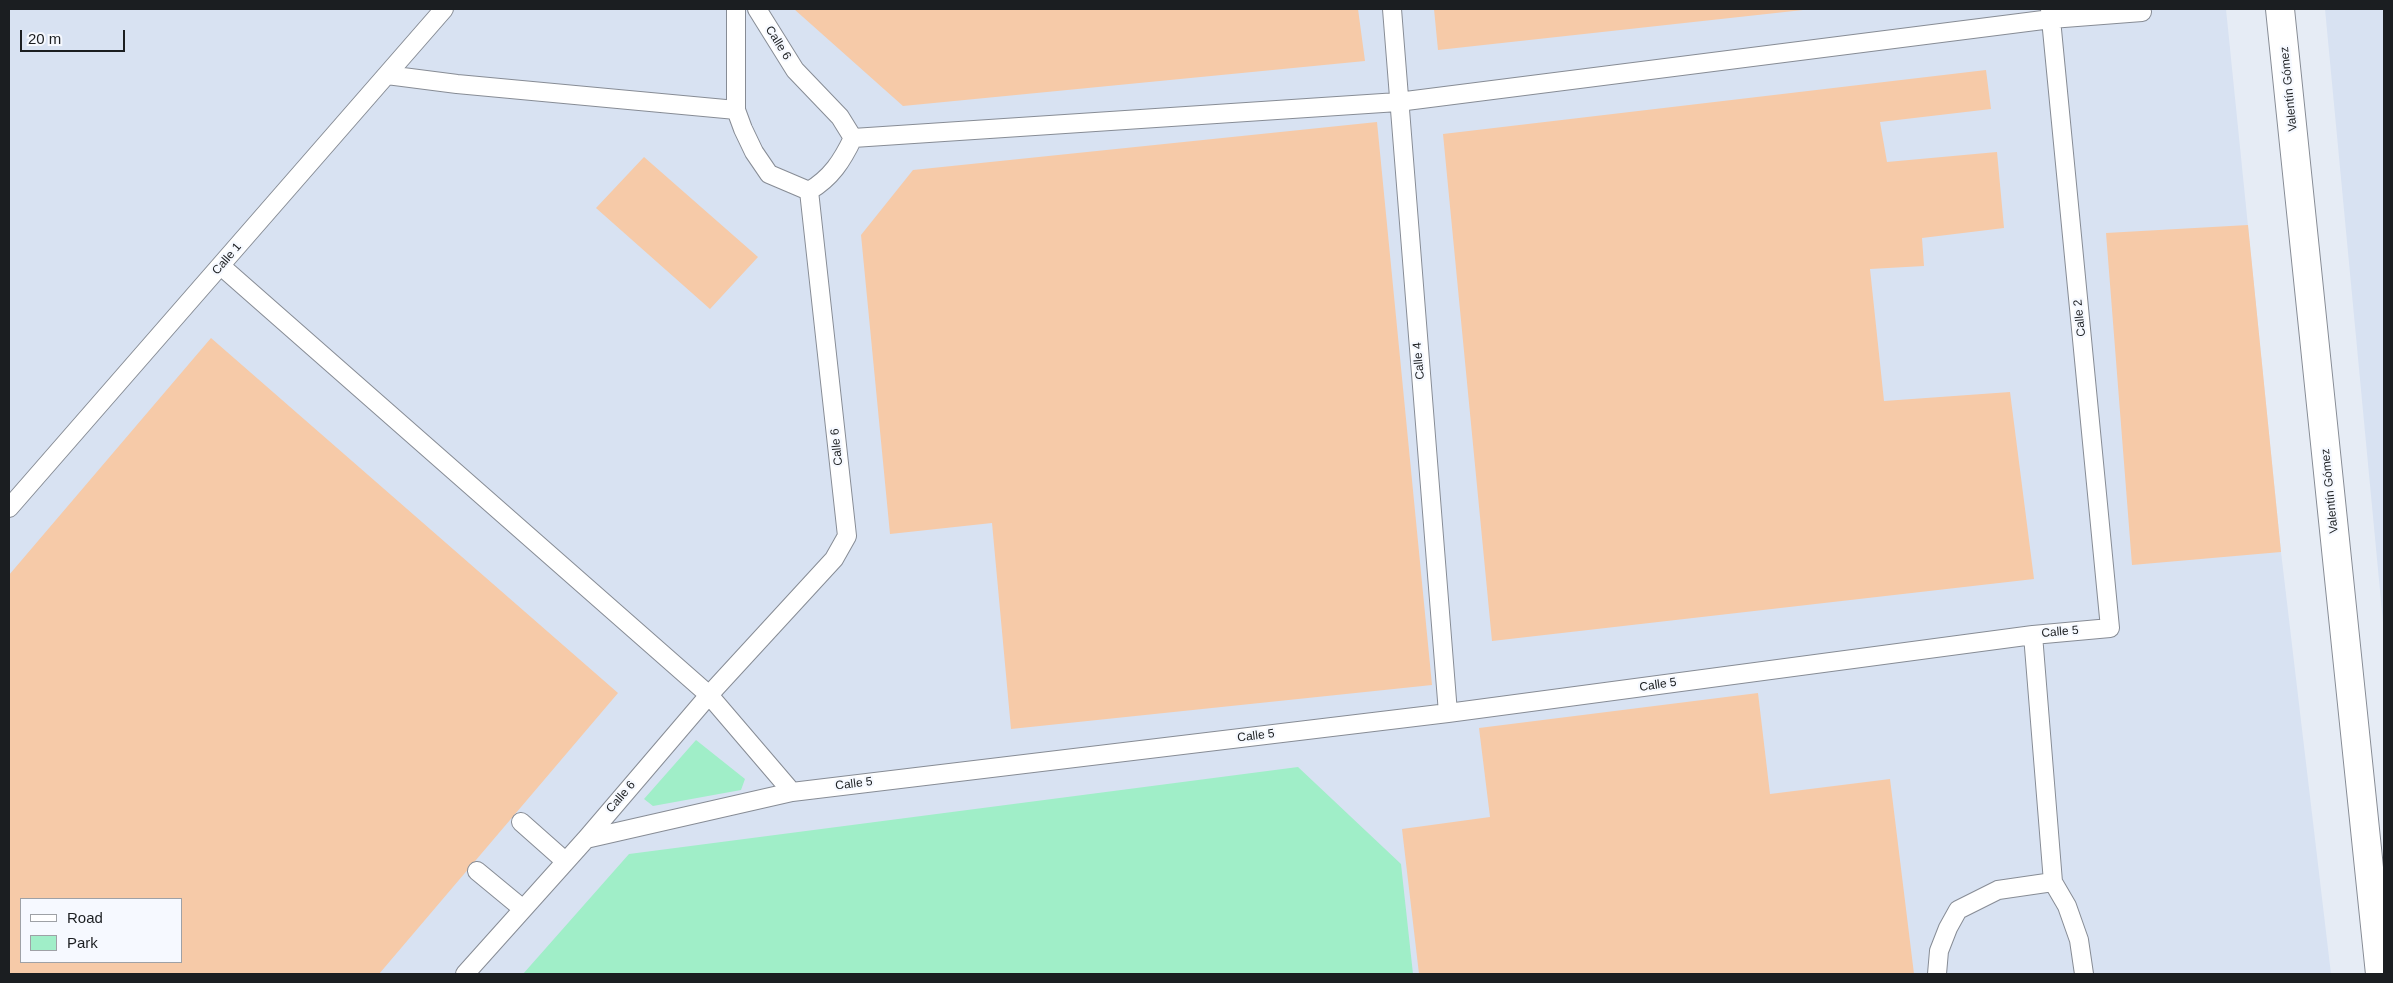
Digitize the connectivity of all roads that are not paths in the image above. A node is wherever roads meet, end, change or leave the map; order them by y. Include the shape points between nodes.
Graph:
1 (444, 9) edge
2 (736, 9) edge
3 (757, 9) edge
4 (1392, 9) edge
5 (2280, 9) edge
6 (2142, 12) dead end
7 (2050, 14) edge
8 (387, 75) junction
9 (1398, 102) junction
10 (736, 110) junction
11 (853, 138) junction
12 (809, 191) junction
13 (221, 266) junction
14 (9, 508) edge
15 (2110, 628) joint
16 (2033, 635) junction
17 (709, 695) junction
18 (1448, 713) junction
19 (792, 792) junction
20 (521, 822) dead end
21 (586, 838) junction
22 (565, 862) junction
23 (477, 871) dead end
24 (2054, 882) junction
25 (523, 909) junction
26 (465, 974) edge
27 (1937, 974) edge
28 (2084, 974) edge
29 (2380, 974) edge

1 - 8 lane, Calle 1
2 - 10 lane
3 - 11 lane, Calle 6 via 795,70 840,117
4 - 9 lane, Calle 4
5 - 29 street, Valentín Gómez
6 - 7 lane
7 - 9 lane
7 - 15 lane, Calle 2
8 - 10 lane
8 - 13 lane, Calle 1
9 - 11 lane
9 - 18 lane, Calle 4
10 - 12 lane via 754,152 769,174
11 - 12 lane via 843,160 823,183
12 - 17 lane, Calle 6 via 847,536 834,559
13 - 14 lane, Calle 1
13 - 17 lane
15 - 16 lane, Calle 5
16 - 18 lane, Calle 5
16 - 24 lane
17 - 19 lane
17 - 21 lane, Calle 6
18 - 19 lane, Calle 5
19 - 21 lane, Calle 5
20 - 22 lane
21 - 22 lane
22 - 25 lane
23 - 25 lane
24 - 27 lane via 1998,890 1958,910 1939,951
24 - 28 lane via 2080,940
25 - 26 lane

